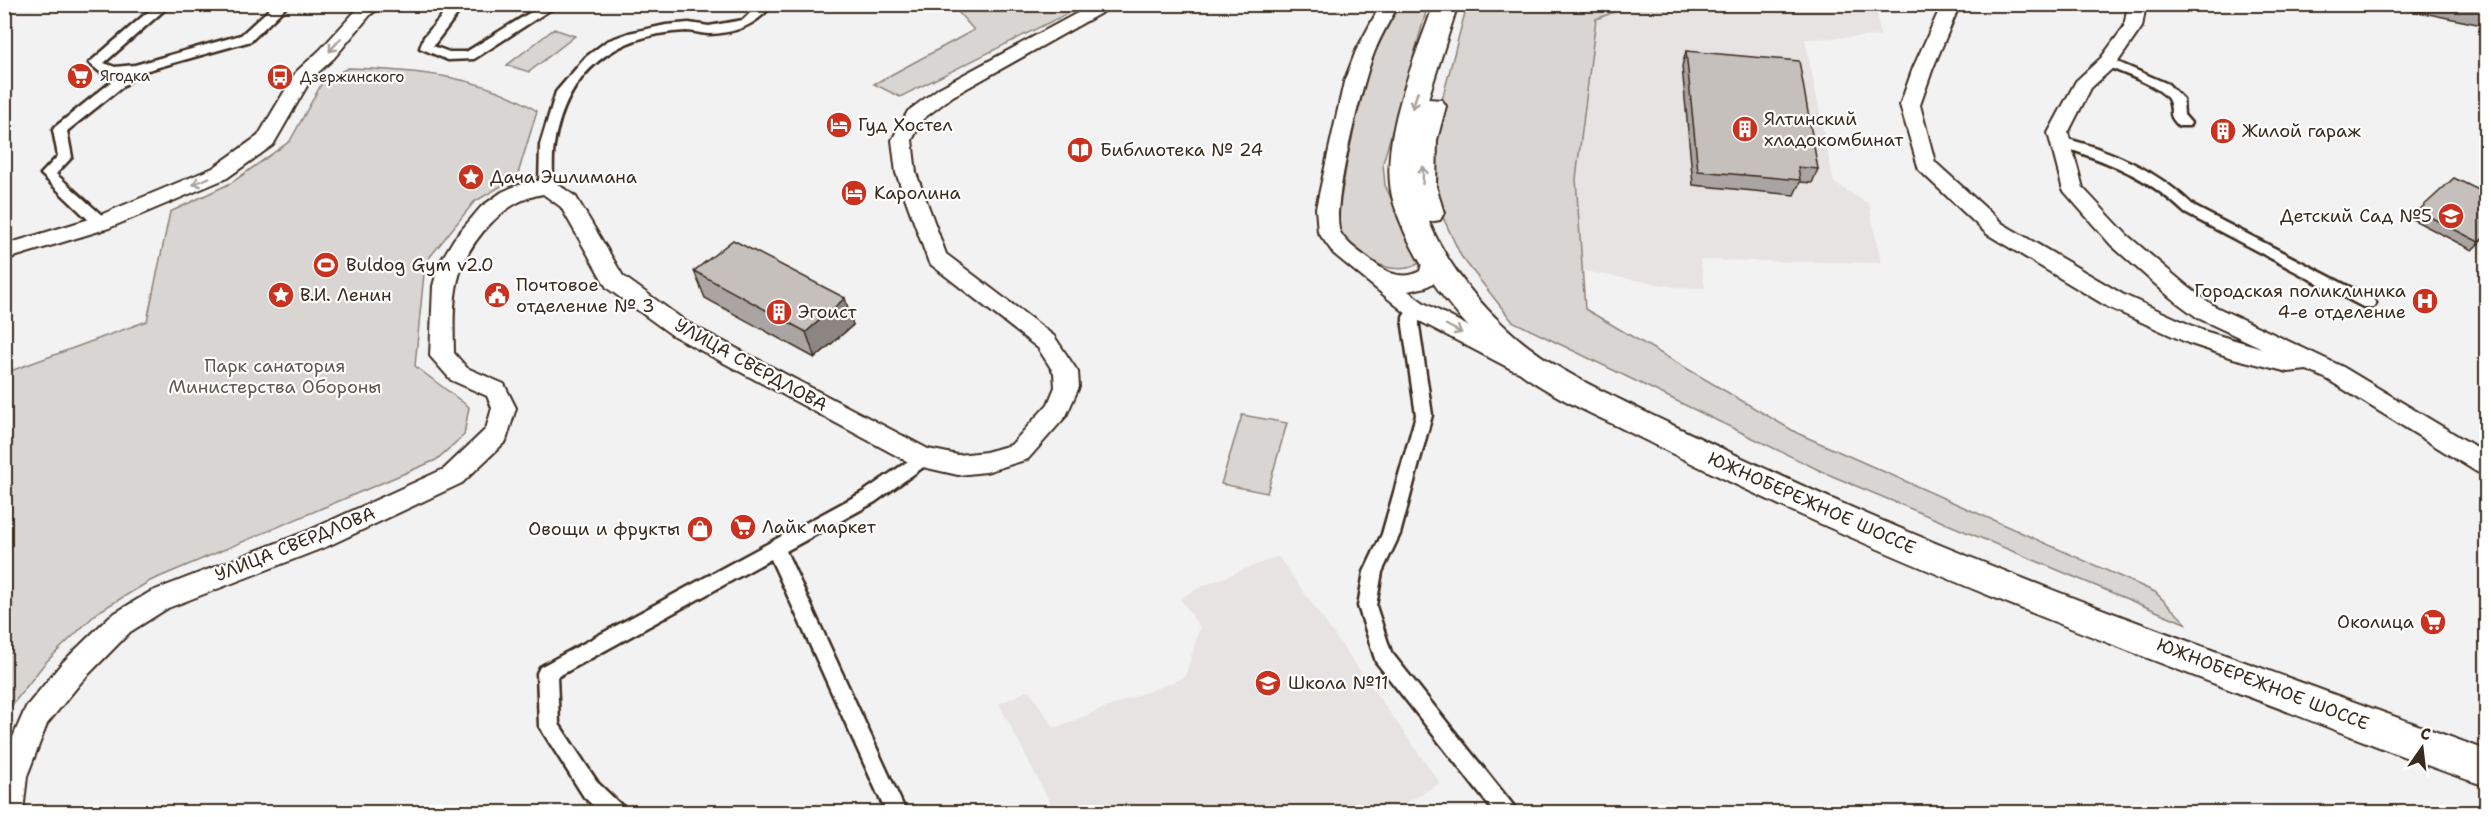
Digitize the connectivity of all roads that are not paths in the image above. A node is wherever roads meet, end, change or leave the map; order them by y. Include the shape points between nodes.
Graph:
1 (165, 4) edge
2 (283, 4) edge
3 (376, 4) edge
4 (459, 4) edge
5 (553, 4) edge
6 (767, 4) edge
7 (1108, 4) edge
8 (1390, 4) edge
9 (1446, 4) edge
10 (1460, 4) edge
11 (1951, 4) edge
12 (2138, 4) edge
13 (2108, 62) junction
14 (136, 69) junction
15 (2184, 123) dead end
16 (2060, 141) junction
17 (546, 186) junction
18 (101, 223) junction
19 (4, 253) edge
20 (1433, 257) junction
21 (1379, 279) junction
22 (2368, 303) dead end
23 (1476, 304) junction
24 (1416, 309) junction
25 (2314, 363) junction
26 (1541, 372) junction
27 (923, 458) junction
28 (2487, 465) edge
29 (775, 548) junction
30 (2487, 753) edge
31 (2487, 768) edge
32 (8, 813) edge
33 (614, 813) edge
34 (896, 813) edge
35 (1506, 813) edge

1 - 14 street via 96,63 102,69 116,72
2 - 14 street via 246,38
3 -> 18 main road via 365,10 303,76 266,140 220,173
4 - 5 street via 426,48 448,56 470,56
6 - 17 street via 747,23 645,34 612,44 591,60 563,92 547,145
7 - 27 main road, УЛИЦА СВЕРДЛОВА via 946,92 915,115 902,140 906,173 937,258 1046,342 1066,372 1067,387 1058,409 1019,452 958,465
8 - 21 main road via 1365,51 1354,82 1327,208 1332,237
9 -> 20 highway, ЮЖНОБЕРЕЖНОЕ ШОССЕ via 1401,147 1401,175 1409,208
23 -> 10 highway, ЮЖНОБЕРЕЖНОЕ ШОССЕ via 1446,251 1422,186 1425,140
11 - 25 main road via 1910,105 1926,165 1995,229 2116,301 2196,337 2241,352 2288,363
12 - 13 main road via 2133,27
13 - 15 street via 2163,87 2175,99 2177,116
13 - 16 main road via 2083,85 2058,133
14 - 18 street via 60,129 65,157 48,174
16 - 22 street via 2126,164 2168,189 2190,210
16 - 25 main road via 2073,190 2119,240 2206,312
17 - 27 main road, УЛИЦА СВЕРДЛОВА via 569,202 615,282 623,288 680,329
17 - 32 main road, УЛИЦА СВЕРДЛОВА via 518,192 492,208 450,264 443,300 442,356 459,374 495,390 504,408 497,434 453,476 319,538 174,593 120,624 72,672 36,716 12,776
18 - 19 main road
20 - 21 main road via 1430,275 1416,283
20 - 23 highway, ЮЖНОБЕРЕЖНОЕ ШОССЕ
21 - 24 main road
23 - 24 main road
23 - 26 highway, ЮЖНОБЕРЕЖНОЕ ШОССЕ via 1521,357
23 - 30 highway, ЮЖНОБЕРЕЖНОЕ ШОССЕ via 1608,394 1794,487 2013,577
24 -> 26 main road
24 - 35 street via 1411,326 1424,416 1391,534 1373,572 1367,606 1383,656
25 - 28 main road
26 - 31 highway, ЮЖНОБЕРЕЖНОЕ ШОССЕ via 1784,493 1913,549
27 - 29 street via 869,497
29 - 33 street via 547,673 549,726 591,790
29 - 34 street

